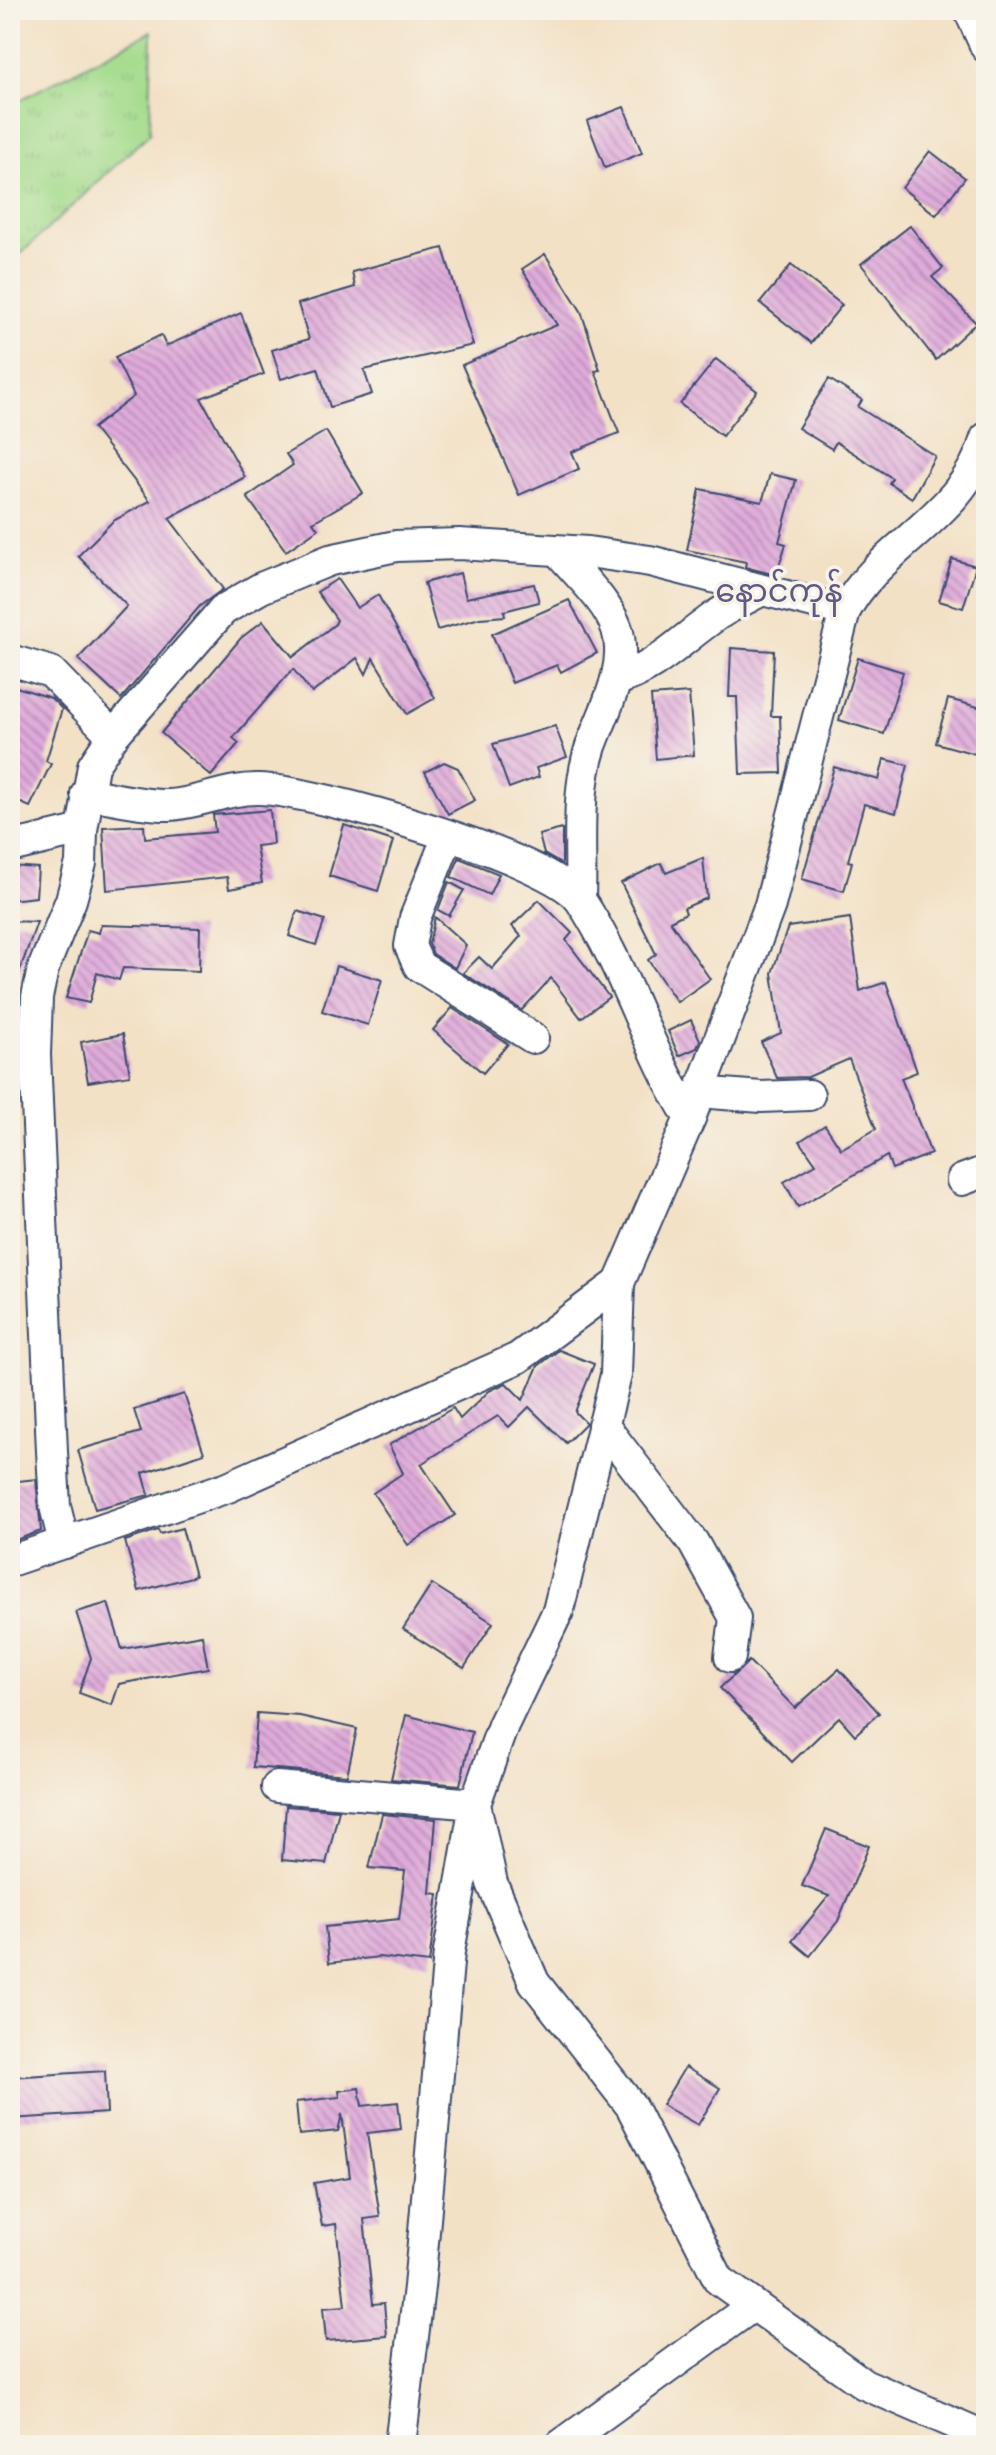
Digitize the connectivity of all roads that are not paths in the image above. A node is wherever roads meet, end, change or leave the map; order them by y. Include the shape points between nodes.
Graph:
1 (969, 10) edge
2 (986, 47) edge
3 (986, 438) edge
4 (558, 551) junction
5 (762, 590) junction
6 (845, 611) junction
7 (10, 660) edge
8 (616, 680) junction
9 (113, 736) junction
10 (86, 794) junction
11 (82, 830) junction
12 (448, 836) junction
13 (10, 847) edge
14 (580, 898) junction
15 (533, 1038) dead end
16 (809, 1095) dead end
17 (695, 1105) junction
18 (619, 1283) junction
19 (603, 1425) junction
20 (64, 1543) junction
21 (10, 1561) edge
22 (730, 1657) dead end
23 (277, 1787) dead end
24 (475, 1804) junction
25 (754, 2305) junction
26 (986, 2437) edge
27 (400, 2445) edge
28 (561, 2445) edge

1 - 2 street
3 - 6 street via 981,458 955,495 862,585
4 - 5 street via 650,561
4 - 8 street via 609,612 620,652
4 - 9 street via 396,546 330,560 261,588 223,610
5 - 6 street
5 - 8 street via 641,670
6 - 17 street via 770,905
7 - 9 street via 51,672
8 - 14 street via 585,771
9 - 10 street via 93,766
10 - 11 street
10 - 12 street via 167,805 225,792 302,793
11 - 13 street
11 - 20 street via 78,876 37,997 35,1055 55,1506
12 - 14 street via 550,877
12 - 15 street via 415,918 410,946 419,966
14 - 17 street via 631,995 662,1074
16 - 17 street
17 - 18 street
18 - 19 street via 616,1375
18 - 20 street via 518,1358 228,1487
19 - 22 street via 693,1542 735,1618
19 - 24 street via 558,1611 503,1725
20 - 21 street
23 - 24 street
24 - 25 street via 492,1883 534,1982 631,2106 719,2280
24 - 27 street via 449,1952
25 - 26 street via 864,2384
25 - 28 street

